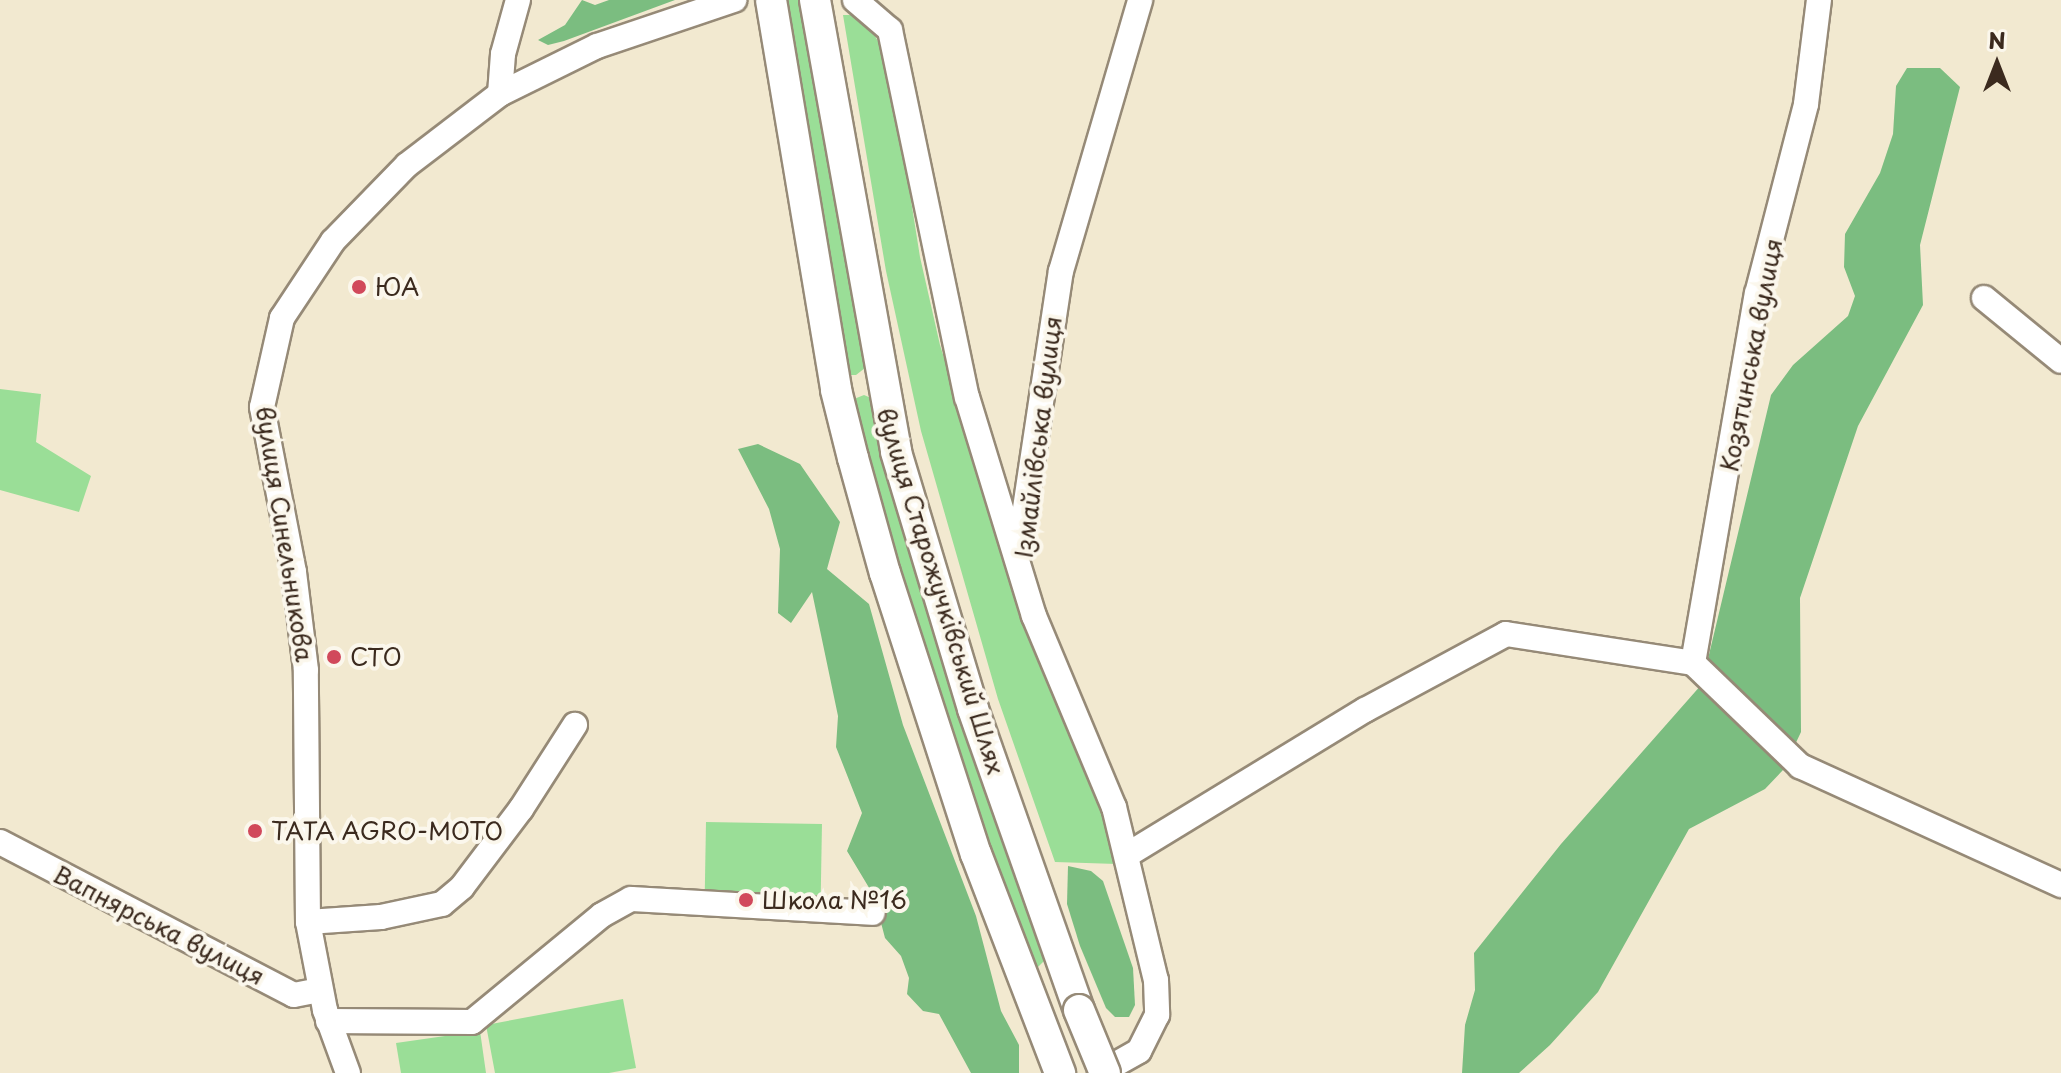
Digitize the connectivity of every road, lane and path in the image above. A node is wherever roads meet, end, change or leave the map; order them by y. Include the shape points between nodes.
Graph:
1 (518, 0) edge
2 (734, 0) edge
3 (771, 0) edge
4 (815, 0) edge
5 (855, 0) edge
6 (1140, 0) edge
7 (1819, 0) edge
8 (500, 94) junction
9 (1984, 298) dead end
10 (2061, 361) edge
11 (879, 381) junction
12 (836, 390) junction
13 (1018, 559) junction
14 (1693, 663) junction
15 (575, 725) dead end
16 (0, 842) edge
17 (1127, 855) junction
18 (2061, 885) edge
19 (873, 913) dead end
20 (308, 922) junction
21 (1066, 978) junction
22 (320, 990) junction
23 (1027, 992) junction
24 (328, 1021) junction
25 (348, 1073) edge
26 (1060, 1073) edge
27 (1103, 1073) edge

1 - 8 street via 503,54
2 - 8 street, вулиця Синельникова via 597,46
3 - 12 main road, вулиця Старожучківський Шлях
4 - 11 main road, вулиця Старожучківський Шлях
5 - 13 street via 890,30 967,397
6 - 13 street, Ізмайлівська вулиця via 1061,271
7 - 14 street, Козятинська вулиця via 1806,104 1757,294
8 - 20 street, вулиця Синельникова via 407,165 333,241 282,318 270,358 262,407 294,572 306,670
9 - 10 street
11 - 12 main road
11 - 21 main road, вулиця Старожучківський Шлях via 950,636
12 - 23 main road, вулиця Старожучківський Шлях via 885,573
13 - 17 street, Ізмайлівська вулиця via 1034,616 1114,807
14 - 17 street via 1506,634 1365,710
14 - 18 street via 1800,766
15 - 20 street via 521,809 462,887 442,904 381,917
16 - 22 street, Вапнярська вулиця via 294,995
17 - 27 street, Ізмайлівська вулиця via 1156,980 1157,1015 1139,1051
19 - 24 street via 631,899 602,915 472,1022
20 - 22 street, вулиця Синельникова
21 - 23 main road
21 - 27 main road, вулиця Старожучківський Шлях, bridge
22 - 24 street, вулиця Синельникова
23 - 26 main road, вулиця Старожучківський Шлях
24 - 25 street, вулиця Синельникова

